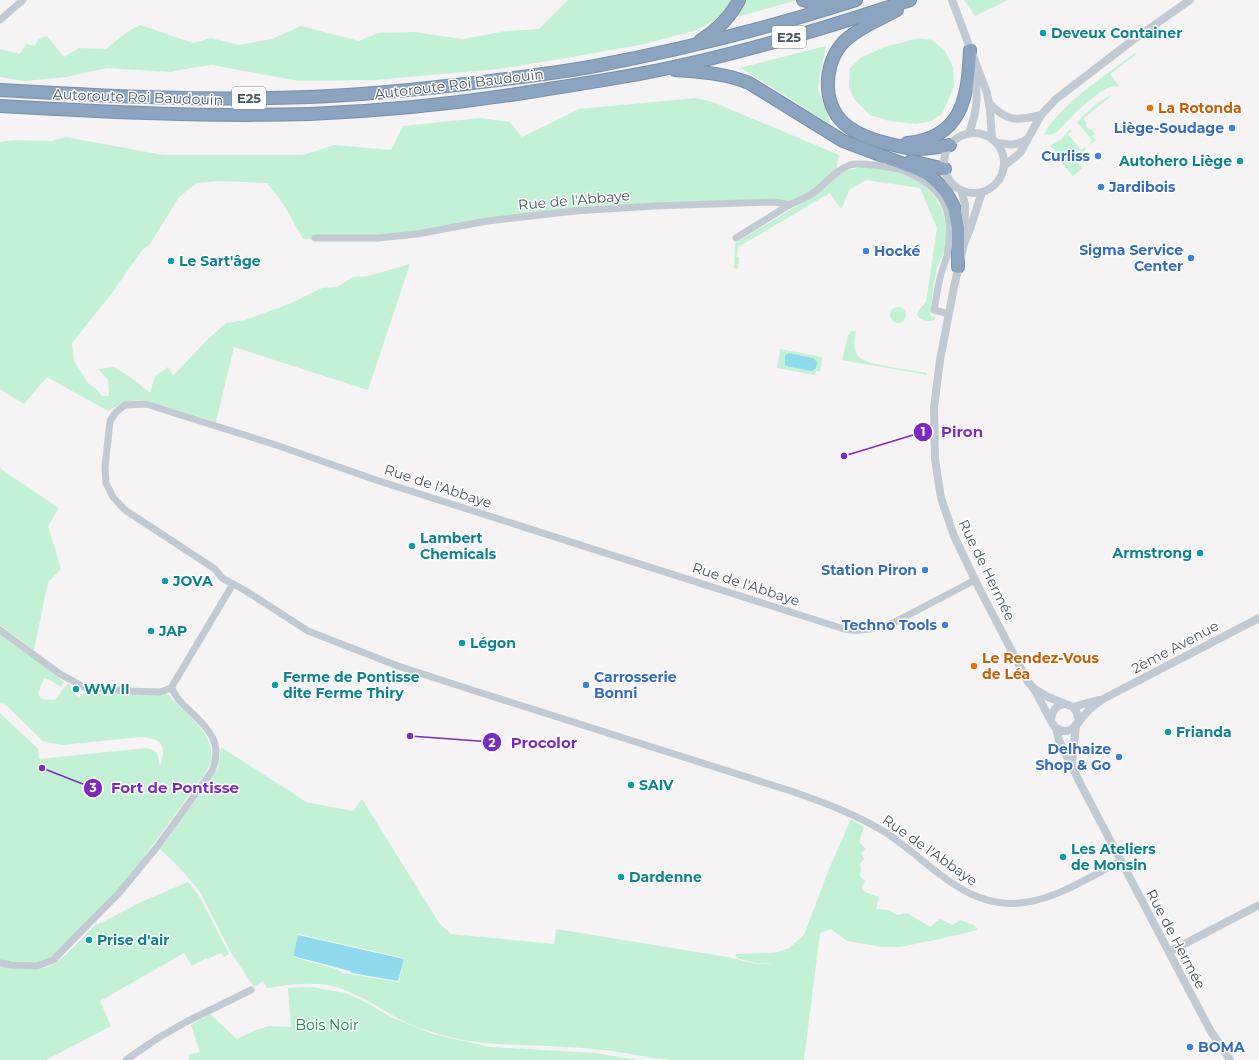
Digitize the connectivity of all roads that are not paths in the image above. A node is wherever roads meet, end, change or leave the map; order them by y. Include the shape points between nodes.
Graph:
1 (23, 0) edge
2 (739, 0) edge
3 (803, 0) edge
4 (856, 0) edge
5 (910, 0) edge
6 (916, 0) edge
7 (952, 0) edge
8 (1190, 0) edge
9 (838, 6) junction
10 (0, 20) edge
11 (694, 45) junction
12 (970, 50) junction
13 (666, 69) junction
14 (0, 90) edge
15 (989, 103) junction
16 (0, 106) edge
17 (1041, 115) junction
18 (969, 133) junction
19 (1029, 138) junction
20 (995, 141) junction
21 (883, 143) junction
22 (950, 145) junction
23 (873, 152) junction
24 (1004, 166) junction
25 (945, 169) junction
26 (961, 190) junction
27 (982, 192) junction
28 (789, 205) junction
29 (315, 238) dead end
30 (736, 238) dead end
31 (964, 244) junction
32 (958, 267) junction
33 (949, 314) junction
34 (975, 580) junction
35 (233, 584) junction
36 (1259, 618) edge
37 (0, 630) edge
38 (1032, 687) junction
39 (171, 688) junction
40 (1103, 699) junction
41 (1063, 704) junction
42 (1073, 707) junction
43 (1051, 720) junction
44 (1078, 723) junction
45 (1056, 728) junction
46 (1072, 764) junction
47 (1121, 861) junction
48 (1259, 905) edge
49 (1168, 952) junction
50 (0, 963) edge
51 (251, 990) dead end
52 (126, 1060) edge
53 (1230, 1060) edge

1 - 10 street
2 - 11 highway via 731,16
3 - 9 highway
4 - 9 highway, Autoroute Roi Baudouin / E25
5 - 13 highway, Autoroute Roi Baudouin / E25 via 763,45
6 - 21 highway via 849,38 837,50 829,70 828,90 831,104 838,117 851,130
7 - 12 street
8 - 17 street via 1056,99
9 - 11 highway, Autoroute Roi Baudouin / E25
11 - 14 highway, Autoroute Roi Baudouin / E25 via 588,67 506,79 410,90 311,97 224,99
12 - 15 street
12 - 18 street via 977,99
12 - 21 highway via 969,80 963,104 951,123 926,140
13 - 16 highway, Autoroute Roi Baudouin / E25 via 494,97 414,107 313,114 139,113
13 - 23 highway via 708,72 736,78 843,141
15 - 17 street via 999,113 1013,119
15 - 20 street
17 - 19 street
18 - 20 street via 985,134
18 - 22 street via 955,139
19 - 20 street via 1014,145
19 - 24 street via 1020,153
20 - 24 street via 1002,150
21 - 22 highway via 917,149
22 - 25 street via 945,156
23 - 25 highway
23 - 32 highway via 917,169 938,183 946,192 954,207 958,228
24 - 27 street via 998,181
25 - 26 street via 950,181
26 - 27 street
26 - 31 street, Rue de Hermée via 965,212
27 - 31 street, Rue de Hermée
28 - 29 street, Rue de l'Abbaye via 775,202 575,211 487,221 417,234 378,238
28 - 30 street
28 - 33 street via 815,192 835,173 851,164 897,168 916,176 934,190 947,212 950,232 934,310
31 - 32 street, Rue de Hermée
32 - 33 street, Rue de Hermée
33 - 34 street, Rue de Hermée via 934,408 935,459 941,498 954,536
34 - 35 street, Rue de l'Abbaye via 893,623 867,630 844,629 146,404 124,405 110,421 104,467 106,483 113,497 125,510 215,569 222,578
34 - 38 street, Rue de Hermée
35 - 39 street
35 - 47 street, Rue de l'Abbaye via 308,631 398,666 828,804 900,842 953,884 983,899 1002,904 1039,900
36 - 40 street, 2ème Avenue
37 - 39 street via 60,674 84,687 125,692 160,692
38 - 41 street, Rue de Hermée
38 - 43 street, Rue de Hermée
39 - 50 street via 212,737 215,747 214,765 205,781 157,847 119,893 53,960 37,966
40 - 42 street, 2ème Avenue
40 - 44 street, 2ème Avenue
41 - 42 street, Rue de Hermée
41 - 43 street via 1057,706
42 - 44 street via 1078,715
43 - 45 street, Rue de Hermée
44 - 45 street via 1069,730
44 - 46 street
45 - 46 street, Rue de Hermée via 1059,740
46 - 47 street, Rue de Hermée
47 - 49 street, Rue de Hermée
48 - 49 street
49 - 53 street, Rue de Hermée via 1210,1030
51 - 52 street via 186,1022

